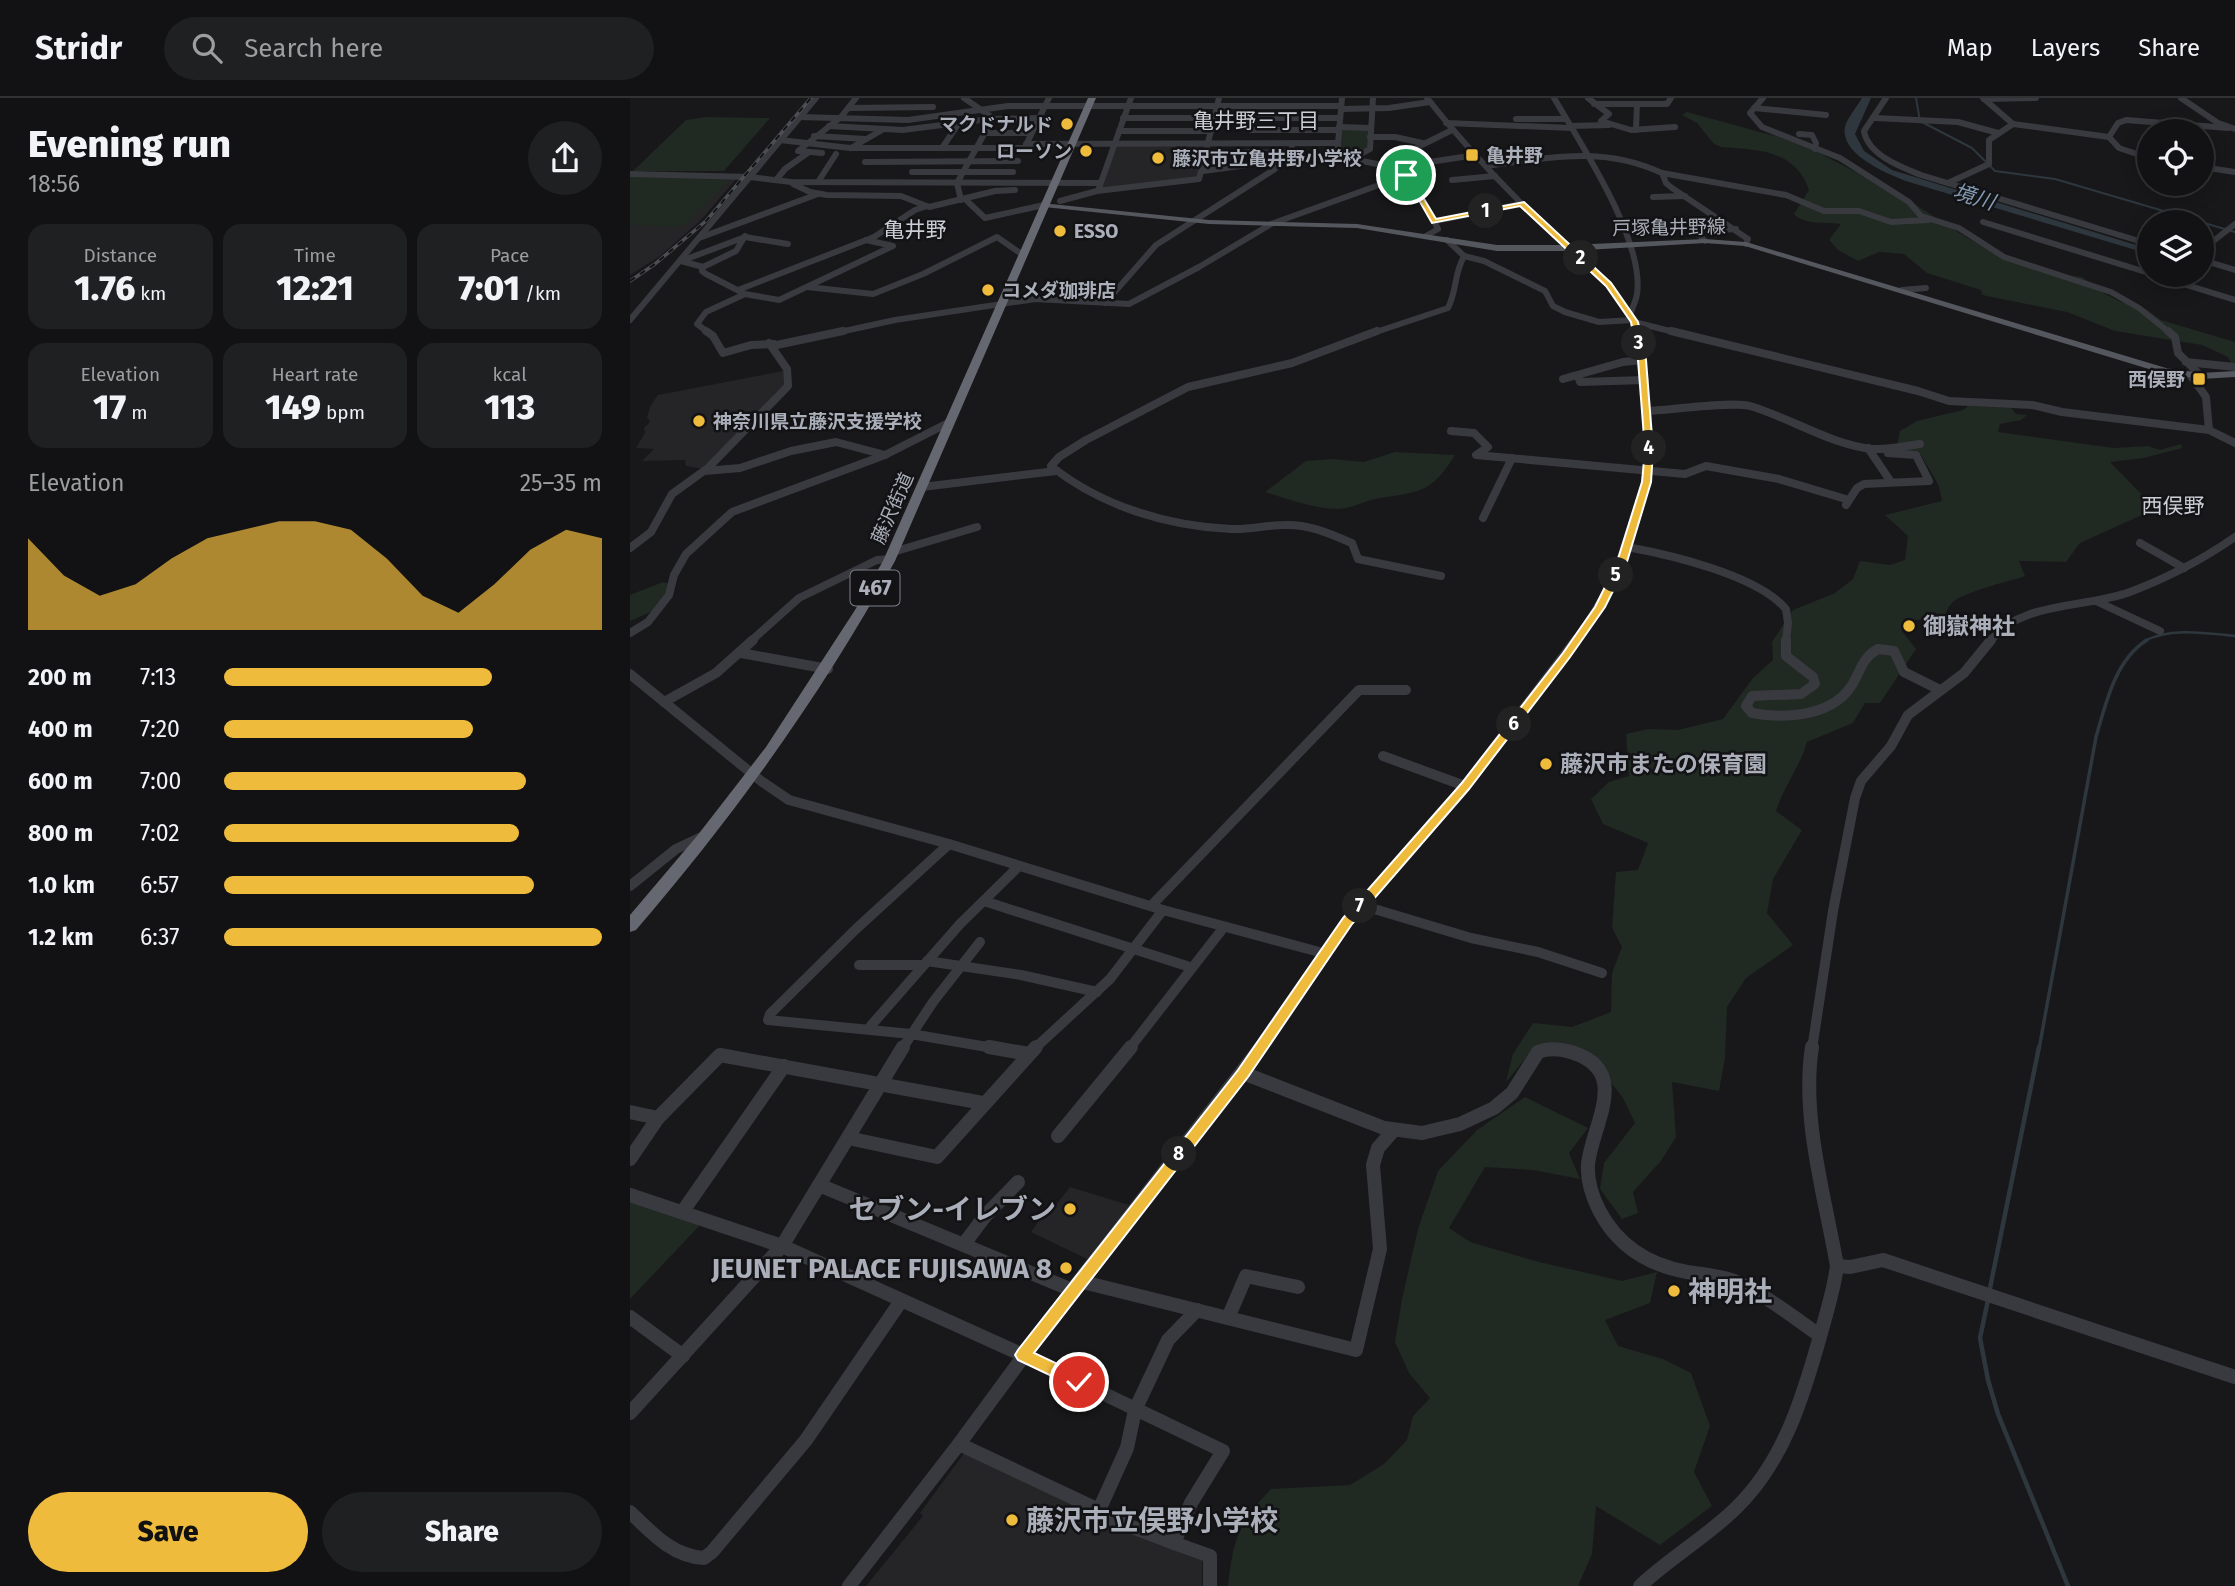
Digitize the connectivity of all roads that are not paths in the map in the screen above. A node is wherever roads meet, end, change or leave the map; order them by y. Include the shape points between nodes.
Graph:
1 (816, 98) edge
2 (856, 98) edge
3 (921, 98) edge
4 (974, 98) edge
5 (1012, 98) edge
6 (1049, 98) edge
7 (1131, 98) edge
8 (1219, 98) edge
9 (1257, 98) edge
10 (1342, 98) edge
11 (1373, 98) edge
12 (1554, 98) edge
13 (1588, 98) edge
14 (1671, 98) edge
15 (1763, 98) edge
16 (1886, 98) edge
17 (1984, 98) edge
18 (2036, 98) edge
19 (2182, 98) edge
20 (2188, 98) edge
21 (965, 99) edge
22 (1428, 100) edge
23 (1090, 102) edge
24 (1594, 104) junction
25 (1637, 104) junction
26 (1008, 106) junction
27 (1045, 106) junction
28 (1128, 106) junction
29 (1217, 106) junction
30 (1256, 106) junction
31 (933, 107) junction
32 (1341, 107) junction
33 (849, 108) junction
34 (1372, 108) junction
35 (1754, 108) junction
36 (981, 109) junction
37 (944, 114) junction
38 (1826, 115) dead end
39 (799, 117) junction
40 (841, 117) junction
41 (993, 118) junction
42 (1039, 118) junction
43 (1123, 118) junction
44 (1214, 118) junction
45 (1253, 118) junction
46 (1340, 118) junction
47 (1875, 118) junction
48 (1516, 119) dead end
49 (1566, 119) junction
50 (897, 120) junction
51 (959, 123) junction
52 (1446, 123) junction
53 (1610, 124) junction
54 (2013, 124) junction
55 (829, 125) junction
56 (1570, 127) junction
57 (1675, 127) dead end
58 (921, 128) junction
59 (1339, 128) junction
60 (1371, 128) junction
61 (884, 129) junction
62 (2231, 129) edge
63 (1251, 130) junction
64 (1452, 130) junction
65 (1636, 130) junction
66 (1119, 131) junction
67 (1211, 131) junction
68 (984, 133) junction
69 (1031, 133) junction
70 (1998, 133) junction
71 (814, 136) junction
72 (1370, 137) junction
73 (2109, 137) junction
74 (866, 139) junction
75 (780, 140) junction
76 (1796, 142) junction
77 (1114, 143) junction
78 (1210, 143) junction
79 (1248, 143) junction
80 (1293, 143) junction
81 (1338, 143) junction
82 (1422, 143) junction
83 (804, 144) junction
84 (1072, 144) junction
85 (1025, 146) junction
86 (850, 148) junction
87 (873, 148) junction
88 (906, 148) junction
89 (942, 148) junction
90 (976, 148) junction
91 (1815, 149) junction
92 (1407, 151) junction
93 (808, 152) junction
94 (1246, 152) junction
95 (1287, 153) junction
96 (1585, 153) junction
97 (836, 154) junction
98 (2137, 154) edge
99 (1476, 155) junction
100 (1270, 159) junction
101 (1352, 159) junction
102 (1017, 161) junction
103 (865, 162) junction
104 (891, 162) junction
105 (919, 162) junction
106 (968, 162) junction
107 (1384, 163) junction
108 (1244, 165) junction
109 (1486, 166) junction
110 (2214, 169) edge
111 (1203, 171) junction
112 (912, 172) junction
113 (963, 172) junction
114 (1013, 172) junction
115 (2235, 172) edge
116 (1662, 173) junction
117 (630, 174) edge
118 (1495, 176) junction
119 (750, 177) junction
120 (1409, 178) junction
121 (1452, 180) dead end
122 (779, 181) junction
123 (818, 182) junction
124 (853, 183) junction
125 (882, 183) junction
126 (905, 183) junction
127 (957, 183) junction
128 (1007, 183) junction
129 (1100, 183) junction
130 (1948, 183) junction
131 (1053, 187) junction
132 (1097, 191) junction
133 (818, 194) junction
134 (877, 194) junction
135 (1685, 196) junction
136 (1653, 197) dead end
137 (963, 200) junction
138 (1060, 201) dead end
139 (1521, 204) junction
140 (1044, 205) junction
141 (927, 206) junction
142 (1723, 220) junction
143 (1929, 220) junction
144 (1195, 221) junction
145 (1435, 221) junction
146 (1271, 224) junction
147 (738, 225) junction
148 (1959, 228) junction
149 (2231, 228) edge
150 (1736, 229) junction
151 (1426, 236) junction
152 (1703, 236) junction
153 (745, 237) junction
154 (699, 238) junction
155 (866, 240) junction
156 (1447, 240) junction
157 (2137, 240) edge
158 (2214, 241) edge
159 (788, 244) dead end
160 (1630, 244) junction
161 (1746, 244) junction
162 (1569, 248) junction
163 (1023, 255) junction
164 (1464, 256) junction
165 (681, 261) junction
166 (2214, 264) edge
167 (702, 267) junction
168 (2137, 269) edge
169 (2235, 270) edge
170 (807, 286) junction
171 (2193, 287) edge
172 (1926, 288) dead end
173 (1902, 290) junction
174 (741, 292) junction
175 (2235, 300) edge
176 (1105, 303) junction
177 (1002, 304) junction
178 (630, 305) edge
179 (642, 306) junction
180 (630, 319) edge
181 (1633, 319) junction
182 (770, 345) junction
183 (1642, 360) junction
184 (2186, 362) junction
185 (2235, 367) edge
186 (2235, 374) edge
187 (1578, 376) junction
188 (2191, 376) junction
189 (2201, 376) junction
190 (1563, 379) dead end
191 (1644, 380) junction
192 (1648, 411) junction
193 (950, 422) junction
194 (2209, 430) junction
195 (1451, 431) dead end
196 (2235, 443) edge
197 (1920, 444) dead end
198 (1872, 449) junction
199 (885, 455) junction
200 (1512, 458) junction
201 (705, 471) junction
202 (1056, 471) junction
203 (1648, 471) junction
204 (1891, 482) junction
205 (922, 487) junction
206 (1483, 518) dead end
207 (977, 527) dead end
208 (2140, 543) dead end
209 (2232, 544) edge
210 (1627, 547) junction
211 (630, 548) edge
212 (892, 555) junction
213 (2185, 568) junction
214 (1441, 576) dead end
215 (2096, 601) junction
216 (2160, 631) dead end
217 (630, 633) edge
218 (741, 653) junction
219 (828, 669) junction
220 (630, 674) edge
221 (635, 686) edge
222 (1406, 690) dead end
223 (1940, 690) junction
224 (664, 702) junction
225 (1383, 756) dead end
226 (753, 775) junction
227 (1465, 786) junction
228 (708, 834) junction
229 (949, 844) junction
230 (1018, 867) junction
231 (630, 886) edge
232 (984, 901) junction
233 (1362, 905) junction
234 (1157, 908) junction
235 (630, 926) edge
236 (1224, 927) junction
237 (980, 942) dead end
238 (1133, 950) junction
239 (1323, 953) junction
240 (925, 963) junction
241 (859, 964) dead end
242 (1190, 967) junction
243 (961, 968) junction
244 (1602, 973) dead end
245 (1097, 992) junction
246 (868, 1029) junction
247 (911, 1034) junction
248 (1029, 1054) junction
249 (783, 1066) junction
250 (1243, 1073) junction
251 (882, 1085) junction
252 (983, 1103) junction
253 (630, 1112) edge
254 (658, 1118) junction
255 (1393, 1131) junction
256 (1058, 1136) dead end
257 (848, 1138) junction
258 (630, 1159) edge
259 (1018, 1182) dead end
260 (819, 1185) junction
261 (630, 1195) edge
262 (683, 1211) junction
263 (964, 1244) junction
264 (782, 1246) junction
265 (1837, 1266) junction
266 (1075, 1285) junction
267 (1298, 1287) dead end
268 (901, 1301) junction
269 (1197, 1310) junction
270 (630, 1317) edge
271 (1228, 1318) junction
272 (1819, 1335) junction
273 (1023, 1355) junction
274 (683, 1356) junction
275 (2235, 1377) edge
276 (1135, 1410) junction
277 (630, 1413) edge
278 (959, 1444) junction
279 (1099, 1510) junction
280 (630, 1512) edge
281 (1174, 1543) junction
282 (849, 1586) edge
283 (1210, 1586) edge
284 (1640, 1586) edge

1 - 39 street
2 - 33 street
3 - 31 street
4 - 21 street
5 - 26 street
6 - 27 street
7 - 28 street
8 - 29 street
9 - 30 street
10 - 32 street
11 - 34 street
12 - 49 street
13 - 24 street
14 - 25 street via 1667,104
15 - 35 street
16 - 47 street
17 - 18 street
17 - 54 street
19 - 20 street
19 - 62 street via 2200,108 2214,124
21 - 36 street
22 - 34 street
22 - 52 street
23 - 27 street
23 - 28 street
23 - 84 highway, 藤沢街道 / 467
24 - 25 street
24 - 53 street via 1609,114 1601,121
25 - 65 street
26 - 27 street
26 - 36 street
27 - 42 street
28 - 29 street
28 - 43 street
29 - 30 street
29 - 44 street
30 - 32 street
30 - 45 street
31 - 33 street
31 - 37 street
32 - 34 street
32 - 46 street
33 - 40 street
34 - 60 street
35 - 38 street
35 - 76 street via 1751,116 1757,123
36 - 37 street
36 - 41 street
37 - 50 street
39 - 40 street
39 - 75 street
40 - 50 street
40 - 55 street
41 - 42 street
41 - 51 street
41 - 68 street
42 - 69 street
43 - 44 street
43 - 66 street
44 - 67 street
45 - 46 street
45 - 63 street
46 - 59 street
47 - 70 street via 1958,122
47 - 130 street via 1864,132 1868,143 1906,169
48 - 49 street
49 - 56 street
50 - 61 street
51 - 58 street
51 - 89 street
52 - 56 street
52 - 64 street
53 - 56 street
53 - 65 street
54 - 70 street
54 - 73 street
55 - 61 street
55 - 71 street
56 - 96 street
57 - 65 street
58 - 61 street
58 - 88 street
59 - 60 street
59 - 63 street
59 - 81 street
60 - 72 street
61 - 74 street
62 - 73 street via 2126,120 2118,123
63 - 79 street
64 - 82 street
64 - 99 street
66 - 67 street
66 - 77 street
67 - 78 street
68 - 69 street
68 - 90 street
69 - 85 street
70 - 130 street via 1989,140 1987,165
71 - 74 street
71 - 83 street
72 - 82 street
72 - 101 street via 1370,149
73 - 98 street via 2119,148
74 - 86 street
75 - 83 street
75 - 119 street
76 - 91 street
76 - 91 street via 1800,132 1812,135
77 - 78 street
77 - 84 street
77 - 129 street
78 - 79 street
78 - 111 street
79 - 80 street
79 - 94 street
80 - 81 street
80 - 95 street
81 - 101 street via 1337,155
82 - 92 street
83 - 86 street
83 - 93 street via 798,150
84 - 85 street
84 - 131 highway, 藤沢街道 / 467
85 - 90 street
85 - 102 street
86 - 87 street
86 - 97 street
87 - 88 street
87 - 103 street
88 - 89 street
89 - 90 street
90 - 106 street
91 - 143 street via 1840,158
92 - 99 street via 1423,163
92 - 107 street
93 - 97 street
93 - 122 street via 785,169
94 - 95 street
94 - 108 street
95 - 100 street
96 - 109 street
96 - 116 street via 1642,164
96 - 160 street
97 - 123 street
99 - 109 street
100 - 108 street
100 - 144 street via 1275,169
101 - 107 street via 1370,165
102 - 106 street
102 - 114 street
103 - 104 street
103 - 124 street
104 - 105 street
104 - 125 street
105 - 106 street
105 - 112 street
106 - 113 street
107 - 120 street
108 - 111 street
109 - 118 street
110 - 115 street
111 - 132 street via 1199,179
112 - 113 street
112 - 126 street
113 - 114 street
113 - 127 street
114 - 128 street
116 - 135 street via 1666,183
116 - 143 street via 1786,195 1824,211 1860,211 1891,222
117 - 119 street
118 - 121 street
118 - 139 street
119 - 122 street
119 - 154 street
120 - 145 street
120 - 146 street via 1379,184
122 - 123 street
122 - 133 street
123 - 124 street
124 - 125 street
125 - 126 street
125 - 134 street
126 - 127 street
127 - 128 street
127 - 137 street
128 - 131 street
129 - 131 street
129 - 132 street
130 - 157 street
131 - 137 street via 1006,190
131 - 140 highway, 藤沢街道 / 467
132 - 138 street
133 - 134 street
133 - 147 street
134 - 141 street via 914,198
135 - 136 street
135 - 142 street
137 - 140 street via 985,218
137 - 141 street
139 - 145 street
139 - 162 street
140 - 144 main road, 戸塚亀井野線
140 - 163 highway, 藤沢街道 / 467
141 - 155 street
142 - 150 street
142 - 152 street via 1687,223
143 - 148 street
144 - 146 main road, 戸塚亀井野線
144 - 176 street via 1156,244
145 - 151 street via 1438,229
146 - 151 main road, 戸塚亀井野線 via 1357,226
146 - 176 street via 1136,302
147 - 153 street
147 - 154 street
148 - 168 street via 1987,221
148 - 184 street via 2004,257 2101,288 2139,307 2175,337 2178,353
149 - 158 street
150 - 152 street
150 - 161 street via 1748,239
151 - 156 main road, 戸塚亀井野線
152 - 160 main road, 戸塚亀井野線
152 - 161 main road, 戸塚亀井野線
153 - 159 street
153 - 165 street
153 - 167 street via 736,251
154 - 165 street
155 - 170 street via 893,246
155 - 174 street
156 - 162 main road, 戸塚亀井野線 via 1497,248
156 - 164 street
160 - 162 main road, 戸塚亀井野線
160 - 181 street via 1637,284
161 - 173 main road, 戸塚亀井野線
162 - 181 street via 1609,285
163 - 170 street via 997,237 873,294
163 - 177 highway, 藤沢街道 / 467
164 - 181 street via 1530,282 1564,312 1599,322
164 - 202 street via 1454,276 1457,289 1444,311 1417,316 1292,363 1176,391 1077,445 1054,462 1051,466
165 - 167 street
165 - 179 street
166 - 169 street
167 - 174 street via 706,274
170 - 174 street via 779,300
171 - 175 street
172 - 173 street
173 - 188 main road, 戸塚亀井野線 via 2154,369
174 - 182 street via 706,312 696,324 713,336 723,353
176 - 177 street via 1035,299
177 - 182 street
177 - 193 highway, 藤沢街道 / 467
178 - 179 street
179 - 180 street
181 - 183 street
181 - 194 street via 1949,401 2032,405
182 - 201 street via 783,358 790,383
183 - 187 street
183 - 191 street
184 - 185 street
184 - 189 street
186 - 189 main road, 戸塚亀井野線
187 - 190 street
187 - 191 street via 1580,382
188 - 189 main road, 戸塚亀井野線
188 - 194 street via 2206,397
191 - 192 street
192 - 198 street via 1748,405 1837,441
192 - 203 street
193 - 199 street
193 - 205 highway, 藤沢街道 / 467
194 - 196 street
195 - 200 street via 1474,433 1488,447 1476,455
197 - 198 street
198 - 204 street
198 - 204 street via 1916,455 1929,481
199 - 201 street via 836,442 740,468
199 - 217 street via 732,513 686,554 674,575 670,595 648,622
200 - 203 street
200 - 206 street
201 - 211 street via 672,494 651,532
202 - 205 street
202 - 214 street via 1127,510 1231,529 1307,527 1352,543 1358,559
203 - 204 street via 1685,474 1706,466 1779,479 1848,502 1864,484
203 - 210 street
205 - 212 highway, 藤沢街道 / 467
207 - 212 street
208 - 213 street
209 - 213 street
210 - 223 street via 1688,560 1769,593 1782,603 1790,626 1786,656 1813,677 1815,684 1801,694 1752,696 1746,706 1752,713 1825,708 1845,694 1866,656 1878,649 1894,651 1905,672
210 - 227 street via 1612,586 1590,622
212 - 218 street via 799,598
212 - 219 highway, 藤沢街道 / 467
213 - 215 street
215 - 216 street
215 - 223 street via 2044,609 2014,621 1995,635 1964,673
218 - 219 street
218 - 224 street via 699,685
219 - 226 highway, 藤沢街道 / 467
220 - 221 street
221 - 224 street
222 - 234 street via 1359,690
223 - 265 street via 1908,715 1891,746 1861,781 1833,911 1809,1088
224 - 226 street
225 - 227 street
226 - 228 highway, 藤沢街道 / 467
226 - 229 street via 789,800
227 - 233 street
228 - 231 street via 668,853
228 - 235 highway, 藤沢街道 / 467
229 - 230 street
229 - 246 street via 856,929 768,1020
230 - 232 street
230 - 234 street
232 - 238 street
232 - 240 street
233 - 239 street
233 - 244 street
234 - 236 street
234 - 238 street
236 - 239 street
236 - 242 street
237 - 243 street
238 - 242 street
238 - 245 street
239 - 250 street
240 - 241 street
240 - 243 street
240 - 246 street
242 - 256 street
243 - 245 street via 1021,975
243 - 247 street
245 - 248 street
246 - 247 street
247 - 248 street
247 - 251 street
248 - 252 street
249 - 251 street
249 - 254 street via 720,1055
249 - 262 street
250 - 255 street
250 - 266 street
251 - 252 street
251 - 257 street
252 - 257 street via 937,1157
253 - 254 street
254 - 258 street
255 - 271 street via 1378,1148 1373,1165 1380,1249 1356,1350
255 - 272 street via 1436,1131 1497,1105 1518,1085 1540,1051 1582,1056 1602,1073 1606,1084 1588,1178 1595,1203 1619,1240 1653,1263 1736,1282
257 - 260 street
259 - 263 street
260 - 263 street
260 - 264 street
261 - 262 street
262 - 264 street
263 - 266 street
264 - 268 street
264 - 274 street
265 - 272 street
265 - 275 street via 1883,1260
266 - 269 street
266 - 273 street
267 - 271 street via 1246,1276
268 - 273 street
268 - 280 street via 804,1442 712,1552 704,1558 683,1555
269 - 271 street
269 - 276 street via 1168,1340
270 - 274 street
272 - 284 street via 1797,1411 1774,1462 1735,1509
273 - 276 street
273 - 278 street
274 - 277 street
276 - 279 street via 1128,1443
276 - 281 street via 1223,1451 1191,1503
278 - 279 street
278 - 282 street
279 - 281 street
281 - 283 street via 1210,1556

